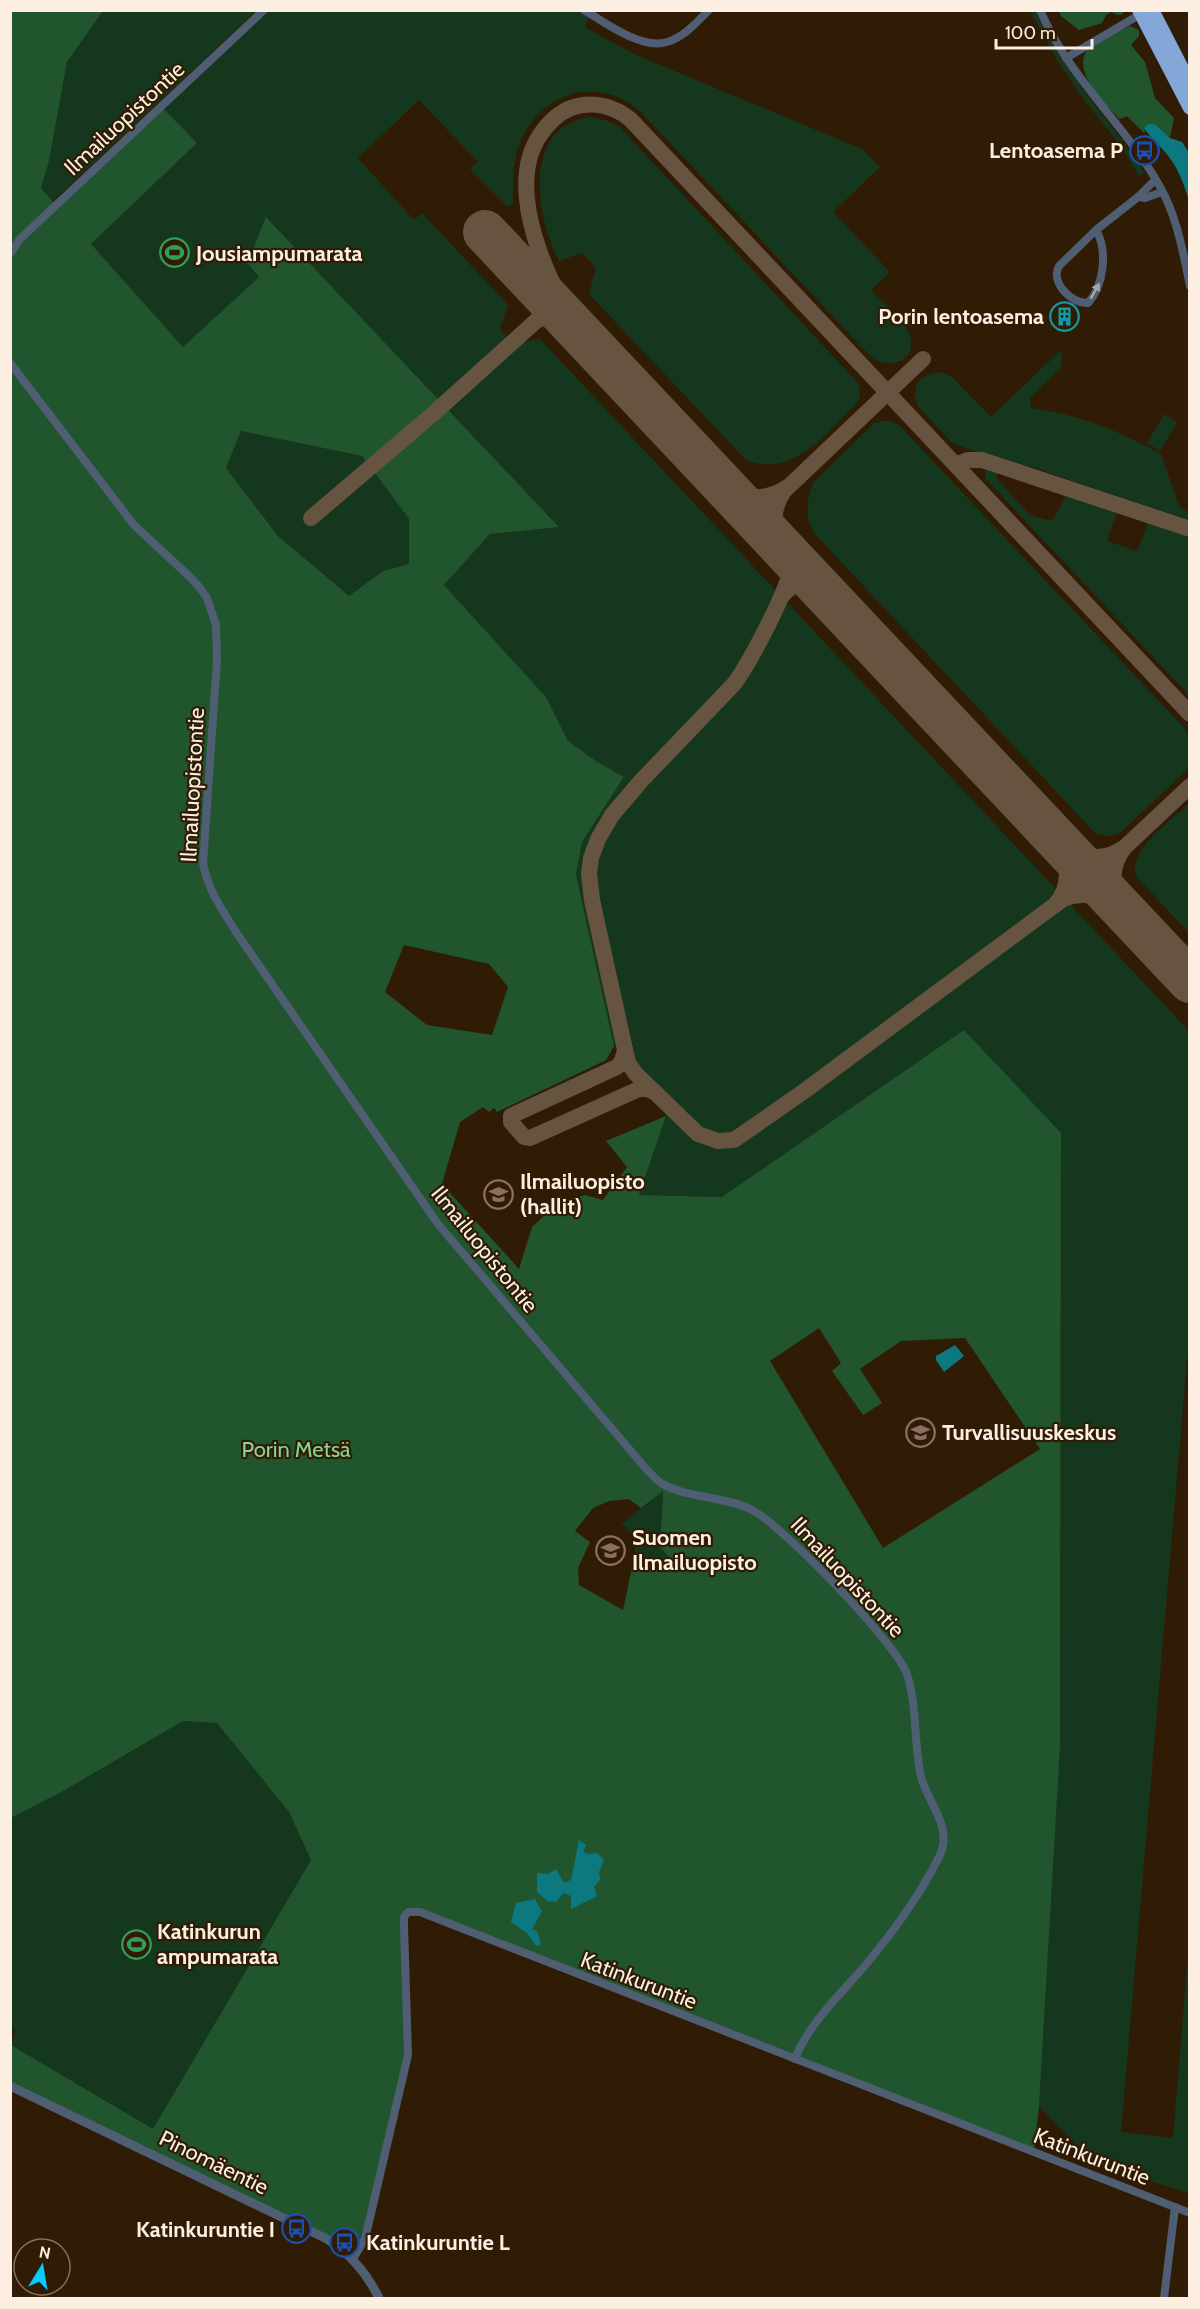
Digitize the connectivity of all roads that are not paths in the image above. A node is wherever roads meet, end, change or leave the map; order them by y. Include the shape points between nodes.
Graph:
1 (264, 10) edge
2 (584, 10) edge
3 (709, 10) edge
4 (1040, 10) edge
5 (1152, 10) edge
6 (1136, 14) edge
7 (1066, 58) junction
8 (1165, 62) junction
9 (1190, 84) edge
10 (1190, 108) edge
11 (1190, 118) edge
12 (1155, 180) junction
13 (1162, 192) junction
14 (1137, 197) junction
15 (1096, 230) junction
16 (10, 254) edge
17 (1190, 286) edge
18 (10, 363) edge
19 (795, 2060) junction
20 (10, 2086) edge
21 (1175, 2207) junction
22 (1190, 2213) edge
23 (353, 2259) junction
24 (379, 2298) edge
25 (1164, 2298) edge

1 - 16 street, Ilmailuopistontie via 20,239
2 - 3 street via 639,40 665,43 684,33
4 - 7 street
5 - 9 highway
6 - 7 street
6 - 8 highway
7 - 12 street via 1137,150
8 - 10 highway
8 - 11 highway
12 - 13 street
12 - 14 street
13 - 14 street
13 - 17 street via 1182,246
14 - 15 street
15 -> 15 street via 1055,273 1056,281 1080,303 1088,303 1100,285 1103,248
18 - 19 street, Ilmailuopistontie via 134,525 190,577 212,610 218,660 203,863 216,901 238,935 438,1224 640,1462 661,1483 742,1505 776,1526 874,1628 906,1671 914,1708 917,1760 944,1829 944,1848 903,1916 814,2026
19 - 21 street, Katinkuruntie
19 - 23 street, Katinkuruntie via 420,1912 408,1912 404,1926 408,2055 365,2238
20 - 23 street, Pinomäentie via 318,2234
21 - 22 street, Katinkuruntie
21 - 25 street
23 - 24 street, Pinomäentie

